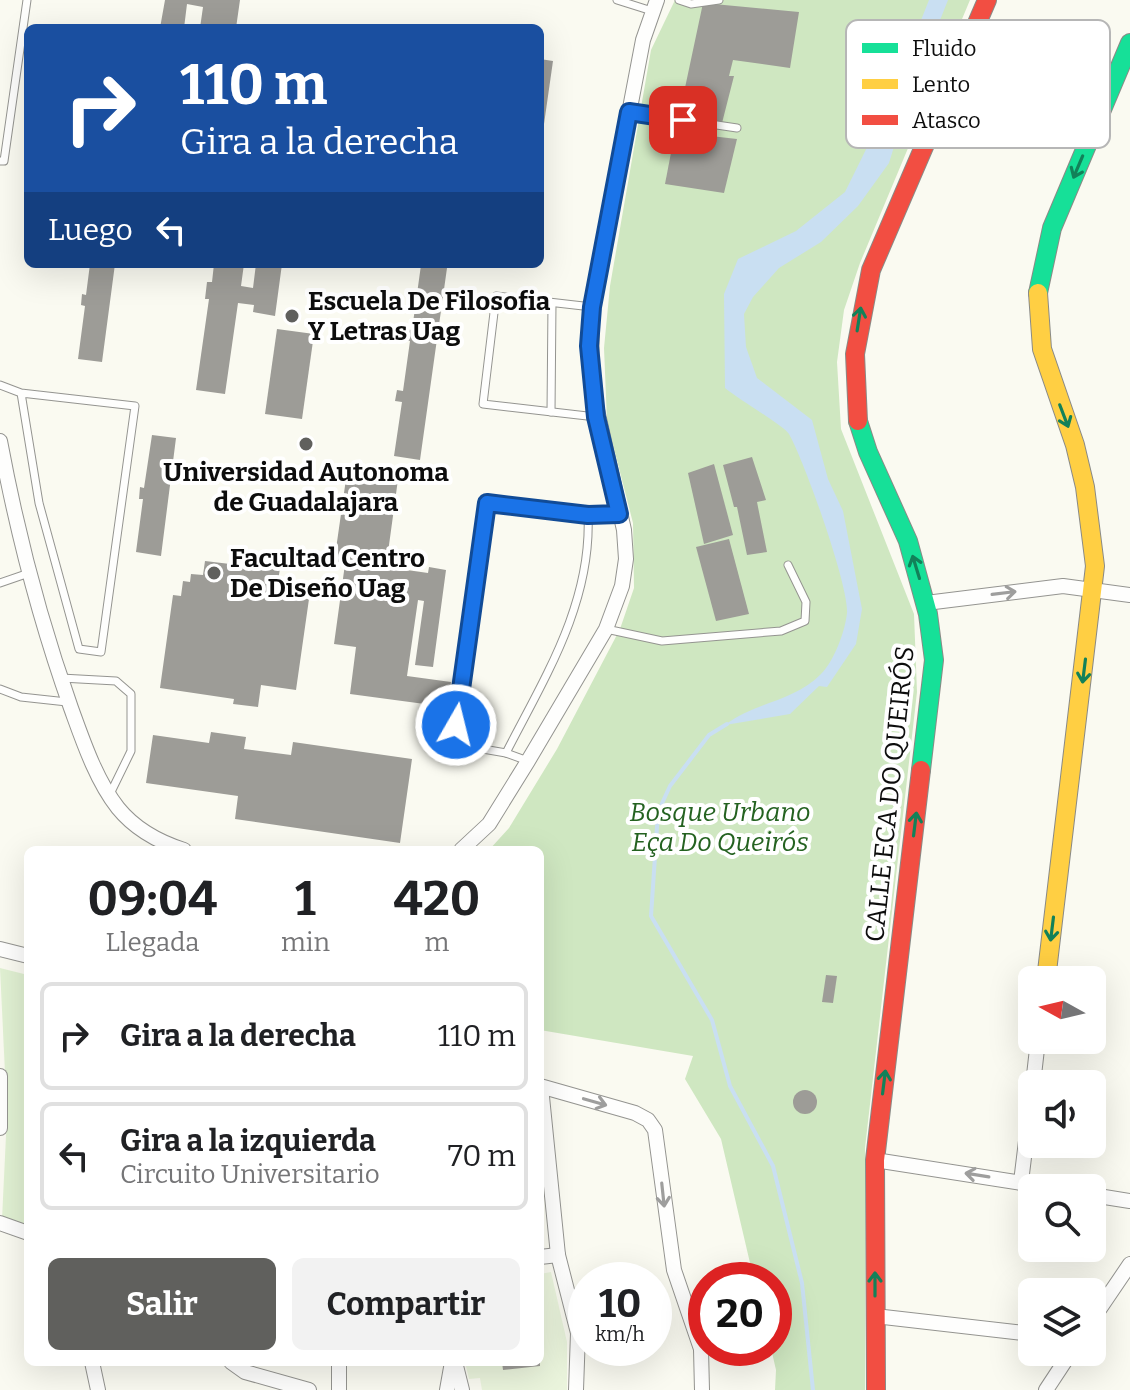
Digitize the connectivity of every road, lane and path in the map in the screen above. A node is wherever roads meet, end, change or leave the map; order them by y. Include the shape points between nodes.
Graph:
1 (27, 0) edge
2 (620, 0) edge
3 (679, 0) edge
4 (719, 0) edge
5 (987, 0) edge
6 (654, 6) edge
7 (978, 20) edge
8 (1130, 43) edge
9 (1110, 90) edge
10 (629, 112) junction
11 (737, 128) dead end
12 (923, 148) edge
13 (1086, 148) edge
14 (0, 161) edge
15 (552, 303) junction
16 (592, 307) junction
17 (0, 385) edge
18 (21, 393) junction
19 (551, 412) junction
20 (596, 417) junction
21 (0, 441) edge
22 (619, 514) junction
23 (588, 515) junction
24 (788, 565) dead end
25 (29, 573) junction
26 (0, 583) edge
27 (1094, 588) junction
28 (1130, 595) edge
29 (926, 603) junction
30 (606, 629) junction
31 (61, 678) junction
32 (0, 689) edge
33 (69, 702) junction
34 (506, 753) junction
35 (528, 761) junction
36 (110, 794) junction
37 (172, 846) edge
38 (465, 846) edge
39 (0, 949) edge
40 (24, 955) edge
41 (1048, 966) edge
42 (0, 1076) edge
43 (544, 1087) edge
44 (544, 1124) edge
45 (0, 1128) edge
46 (875, 1160) junction
47 (1018, 1182) edge
48 (1106, 1197) edge
49 (1130, 1201) edge
50 (0, 1223) edge
51 (24, 1232) edge
52 (558, 1255) junction
53 (544, 1257) edge
54 (1130, 1264) edge
55 (1106, 1299) edge
56 (875, 1316) junction
57 (1018, 1332) edge
58 (93, 1366) edge
59 (237, 1366) edge
60 (339, 1366) edge
61 (452, 1366) edge
62 (454, 1366) edge
63 (1062, 1366) edge
64 (98, 1390) edge
65 (309, 1390) edge
66 (339, 1390) edge
67 (447, 1390) edge
68 (462, 1390) edge
69 (576, 1390) edge
70 (702, 1390) edge
71 (876, 1390) edge
72 (1046, 1390) edge

1 - 14 lane
2 - 6 lane
3 - 4 lane
7 -> 5 street, CALLE ECA DO QUEIRÓS
6 - 10 street
8 -> 9 street
10 - 11 lane
10 - 16 street
29 -> 12 street, CALLE ECA DO QUEIRÓS via 908,541 863,439 855,384 857,336 871,270
13 -> 27 street via 1052,228 1038,288 1042,349 1075,445 1091,516
15 - 16 lane
15 - 19 lane
15 - 19 lane via 496,296 483,404
16 - 20 street via 589,346
17 - 18 lane
18 - 18 lane via 135,406 101,652 79,649 39,503
19 - 20 lane
20 - 22 street
21 - 25 street
22 - 23 lane
22 - 30 street via 626,559
23 - 34 lane via 589,548 572,620
23 - 34 lane via 487,503 454,744
24 - 30 lane via 806,602 805,621 781,631 662,641
25 - 26 lane
25 - 31 street
27 - 28 street
29 -> 27 street via 1050,587
27 -> 41 street
46 -> 29 street, CALLE ECA DO QUEIRÓS via 934,660
30 - 35 street
31 - 33 street
31 - 36 lane via 116,681 131,694 131,751
32 - 33 lane
33 - 36 street
34 - 35 lane
35 - 38 street via 489,824
36 - 37 street via 138,827
39 - 40 street
42 - 45 street
43 -> 70 street via 635,1113 655,1130 674,1270 701,1349
44 - 52 street
47 -> 46 street
56 -> 46 street, CALLE ECA DO QUEIRÓS
48 - 49 street
50 - 51 street
52 - 53 street
52 - 69 street via 578,1333
54 - 55 street
56 - 57 street
56 - 71 street, CALLE ECA DO QUEIRÓS
58 - 64 street
59 - 65 street
60 - 66 street
61 - 67 street
62 - 68 street
63 - 72 street

